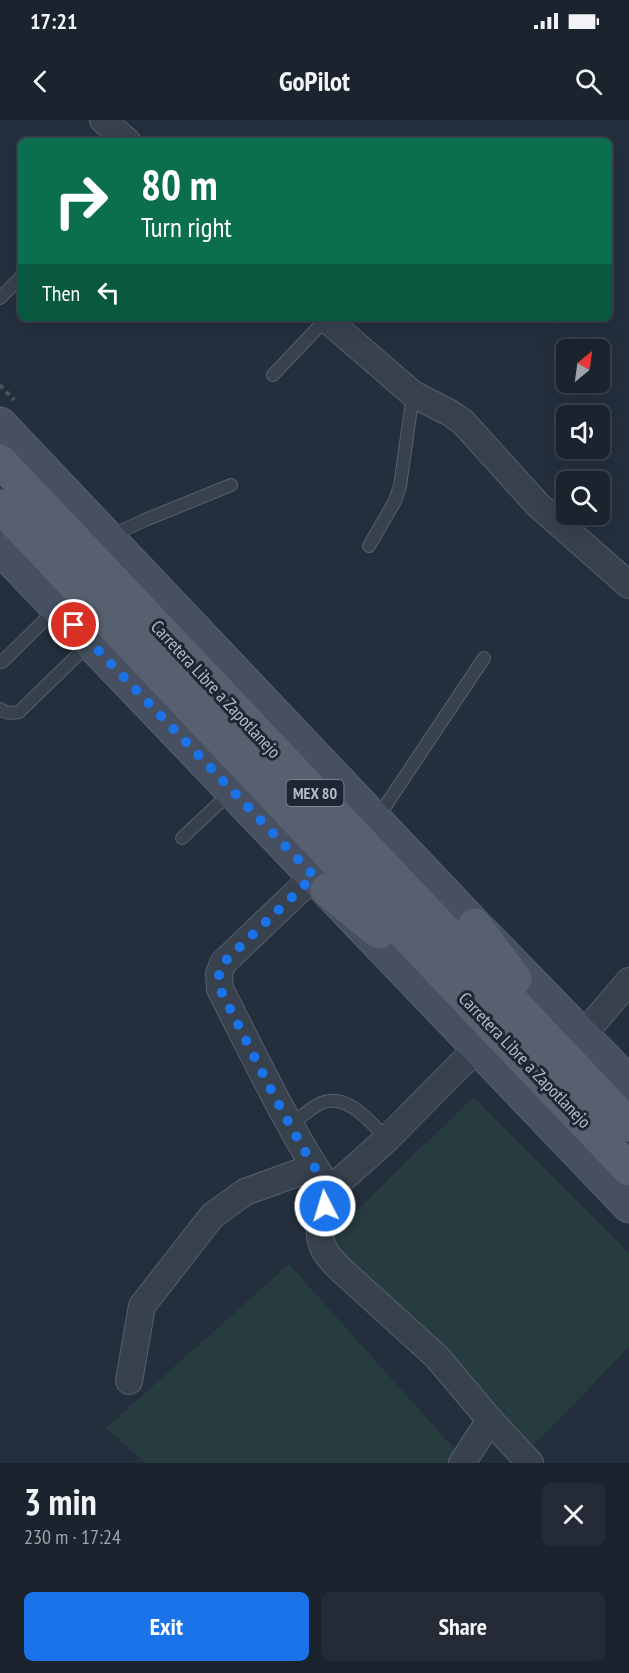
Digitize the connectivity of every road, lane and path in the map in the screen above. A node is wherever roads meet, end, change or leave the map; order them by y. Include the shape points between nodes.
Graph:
1 (103, 120) edge
2 (124, 138) edge
3 (18, 280) edge
4 (0, 298) edge
5 (322, 321) edge
6 (328, 321) edge
7 (273, 375) dead end
8 (413, 394) junction
9 (0, 424) edge
10 (0, 461) edge
11 (231, 485) dead end
12 (0, 506) edge
13 (107, 537) junction
14 (369, 546) dead end
15 (0, 548) edge
16 (629, 585) edge
17 (57, 608) junction
18 (90, 642) junction
19 (484, 658) dead end
20 (2, 662) dead end
21 (0, 709) edge
22 (232, 791) junction
23 (375, 821) junction
24 (182, 838) dead end
25 (320, 883) junction
26 (476, 926) joint
27 (629, 981) edge
28 (473, 1006) junction
29 (487, 1039) junction
30 (564, 1042) junction
31 (629, 1083) edge
32 (291, 1125) junction
33 (629, 1125) edge
34 (387, 1139) junction
35 (314, 1167) junction
36 (629, 1169) edge
37 (330, 1191) junction
38 (629, 1206) edge
39 (129, 1381) dead end
40 (490, 1420) junction
41 (462, 1463) edge
42 (530, 1463) edge

1 - 2 street
3 - 4 lane
5 - 7 lane
6 - 8 street
8 - 14 lane via 400,486
8 - 16 street via 464,422 538,506
9 - 13 street
10 - 30 main road, Carretera Libre a Zapotlanejo / MEX 80
11 - 13 lane
12 - 28 main road, Carretera Libre a Zapotlanejo / MEX 80
13 - 23 street
15 - 17 street
17 - 18 street
17 - 20 lane
18 - 21 lane via 19,712
18 - 22 street
19 - 23 lane
22 - 24 lane
22 - 25 street
23 - 26 street
25 - 28 main road
25 - 29 street
25 - 32 street via 223,963 219,974 220,989
26 - 30 main road via 535,1010
27 - 30 street
28 - 29 main road, Carretera Libre a Zapotlanejo / MEX 80
29 - 34 street
29 - 36 main road, Carretera Libre a Zapotlanejo / MEX 80
29 - 38 street
30 - 31 street
30 - 33 main road, Carretera Libre a Zapotlanejo / MEX 80
32 - 34 lane via 322,1103 339,1101 358,1110
32 - 35 street
34 - 37 street
35 - 37 street
35 - 39 street via 245,1192 212,1216 142,1306
37 - 40 street via 320,1222 319,1235 325,1252 437,1357
40 - 41 street
40 - 42 street

